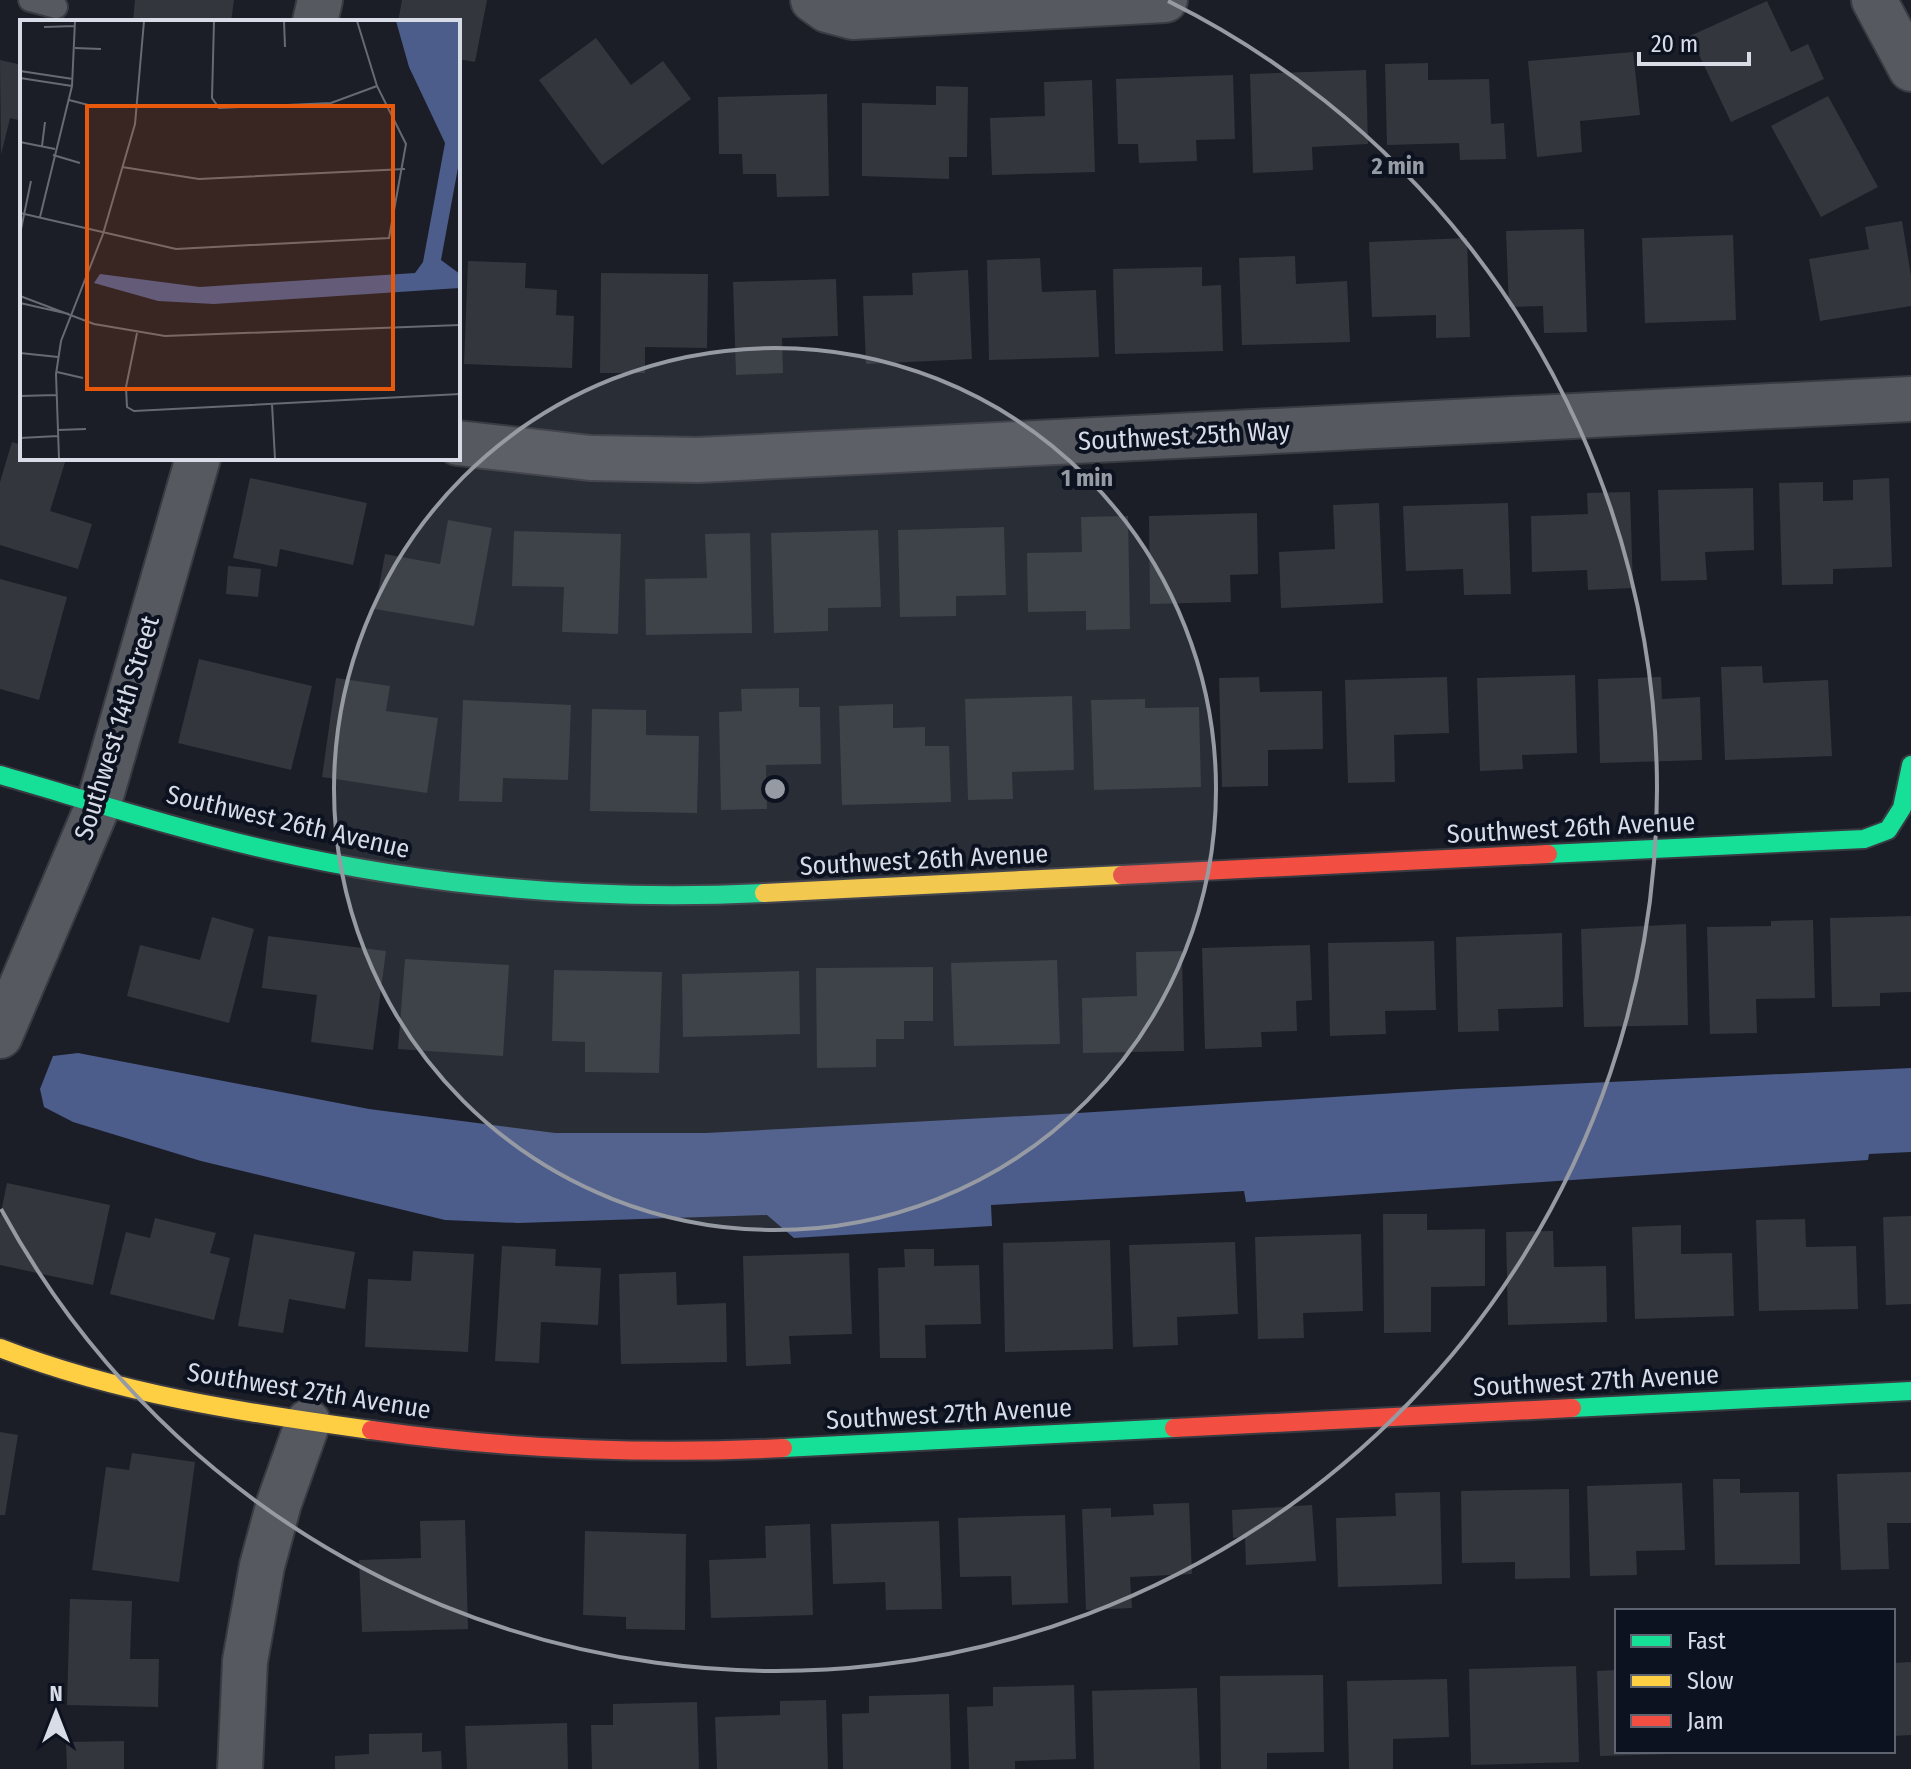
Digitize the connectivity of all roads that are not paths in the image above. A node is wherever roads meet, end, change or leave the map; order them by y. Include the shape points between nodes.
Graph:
1 (30, 0) edge
2 (320, 0) edge
3 (813, 0) edge
4 (1165, 0) edge
5 (1874, 0) edge
6 (56, 7) dead end
7 (315, 20) edge
8 (1911, 69) edge
9 (1911, 399) edge
10 (460, 443) edge
11 (197, 460) edge
12 (1911, 765) edge
13 (0, 775) edge
14 (99, 803) junction
15 (0, 1036) edge
16 (0, 1348) edge
17 (1911, 1391) edge
18 (308, 1422) junction
19 (240, 1769) edge

1 - 6 lane
2 - 7 street
3 - 4 street via 853,17
5 - 8 street
9 - 10 street, Southwest 25th Way via 698,460 590,458
11 - 14 street, Southwest 14th Street
12 - 14 street, Southwest 26th Avenue via 1902,808 1888,830 1864,839 679,897 555,893 431,880 309,859
13 - 14 street, Southwest 26th Avenue
14 - 15 street, Southwest 14th Street
16 - 18 street, Southwest 27th Avenue via 39,1364 143,1390
17 - 18 street, Southwest 27th Avenue via 769,1449 626,1451 485,1443
18 - 19 street via 262,1566 245,1661

